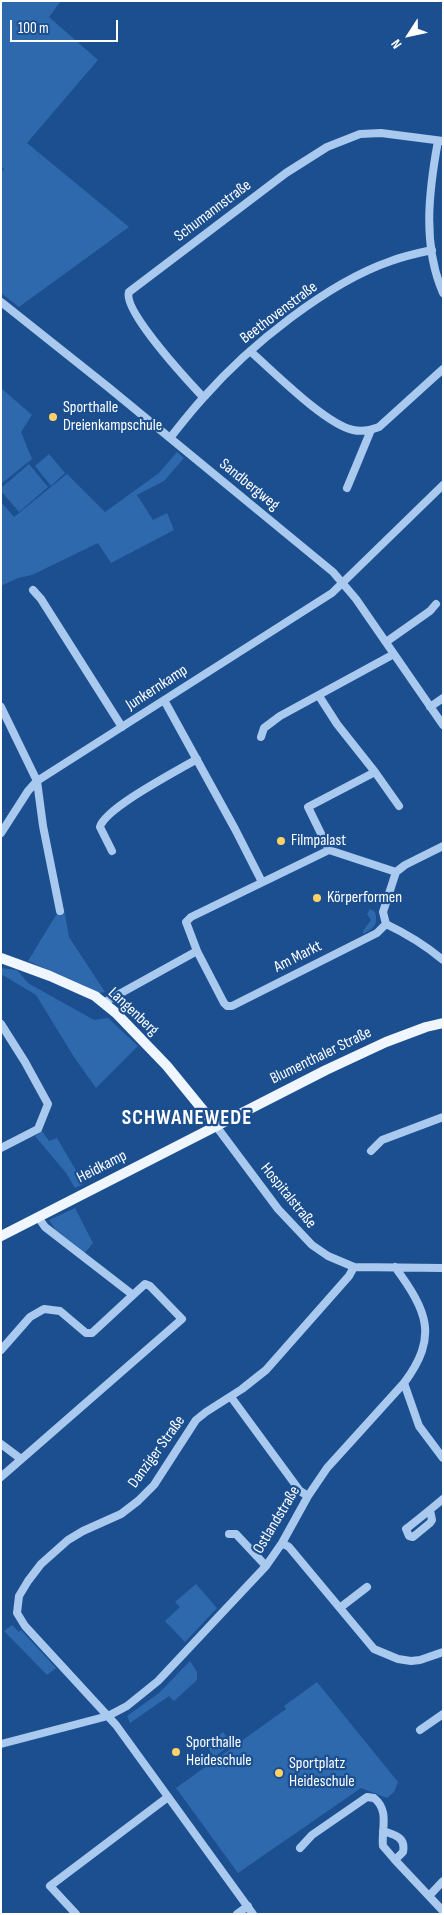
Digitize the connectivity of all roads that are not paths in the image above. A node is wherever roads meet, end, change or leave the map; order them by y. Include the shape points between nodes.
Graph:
1 (440, 141) edge
2 (432, 250) junction
3 (442, 289) edge
4 (1, 302) edge
5 (250, 351) junction
6 (443, 369) edge
7 (203, 397) junction
8 (371, 430) junction
9 (170, 438) junction
10 (443, 485) edge
11 (347, 488) dead end
12 (344, 582) junction
13 (33, 590) dead end
14 (436, 604) dead end
15 (386, 642) junction
16 (394, 654) junction
17 (319, 696) junction
18 (443, 698) edge
19 (164, 700) junction
20 (1, 707) edge
21 (430, 707) junction
22 (443, 725) edge
23 (122, 727) junction
24 (261, 737) dead end
25 (197, 759) junction
26 (375, 772) junction
27 (37, 781) junction
28 (399, 806) dead end
29 (1, 833) edge
30 (443, 846) edge
31 (329, 850) junction
32 (112, 851) dead end
33 (396, 872) junction
34 (262, 882) junction
35 (60, 911) dead end
36 (386, 924) junction
37 (197, 951) junction
38 (1, 958) edge
39 (443, 960) edge
40 (103, 1002) junction
41 (443, 1023) edge
42 (1, 1024) edge
43 (443, 1116) edge
44 (216, 1126) junction
45 (1, 1148) edge
46 (371, 1151) dead end
47 (38, 1216) junction
48 (1, 1236) edge
49 (354, 1267) junction
50 (395, 1267) junction
51 (443, 1268) edge
52 (133, 1295) junction
53 (1, 1350) edge
54 (404, 1382) junction
55 (231, 1397) junction
56 (1, 1444) edge
57 (440, 1448) edge
58 (443, 1458) edge
59 (21, 1460) junction
60 (1, 1477) edge
61 (308, 1496) junction
62 (443, 1499) edge
63 (430, 1510) dead end
64 (229, 1534) dead end
65 (282, 1543) junction
66 (266, 1566) junction
67 (367, 1587) dead end
68 (341, 1607) junction
69 (443, 1652) edge
70 (443, 1714) edge
71 (108, 1716) junction
72 (420, 1730) dead end
73 (1, 1744) edge
74 (168, 1797) junction
75 (383, 1831) junction
76 (300, 1848) dead end
77 (395, 1860) junction
78 (443, 1881) edge
79 (429, 1896) junction
80 (248, 1906) junction
81 (443, 1911) edge
82 (76, 1914) edge
83 (237, 1914) edge
84 (253, 1914) edge

1 - 2 street via 429,202
1 - 7 street, Schumannstraße via 381,133 360,134 327,147 129,292 128,300 152,337
2 - 3 street
2 - 5 street, Beethovenstraße via 389,261 360,274 303,309
4 - 9 street, Sandbergweg
5 - 7 street, Beethovenstraße
5 - 8 street via 330,420 352,430
6 - 8 street via 383,424
7 - 9 street, Beethovenstraße
8 - 11 street
9 - 12 street, Sandbergweg
10 - 12 street, Junkernkamp
12 - 15 street, Sandbergweg
12 - 19 street, Junkernkamp
13 - 23 street
14 - 15 street via 430,612
15 - 16 street, Sandbergweg
16 - 17 street
16 - 21 street, Sandbergweg
17 - 24 street via 280,716 264,728
17 - 26 street
18 - 21 street
19 - 23 street, Junkernkamp
19 - 25 street
20 - 27 street
21 - 22 street, Sandbergweg
23 - 27 street, Junkernkamp
25 - 32 street via 106,817 100,828
25 - 34 street
26 - 28 street
26 - 31 street via 308,808
27 - 29 street, Junkernkamp
27 - 35 street
30 - 33 street
31 - 33 street
31 - 34 street, Am Markt
33 - 36 street via 383,912
34 - 37 street, Am Markt via 186,922
36 - 37 street, Am Markt via 377,933 232,1006 224,1003
36 - 39 street via 408,934
37 - 40 street
38 - 40 main road, Langenberg via 50,976
40 - 44 main road, Langenberg via 167,1066
41 - 44 main road, Blumenthaler Straße via 386,1042
42 - 45 street via 48,1104 38,1129
43 - 46 street via 382,1140
44 - 47 main road, Heidkamp
44 - 49 street, Hospitalstraße via 294,1228 328,1256
47 - 48 main road, Heidkamp
47 - 52 street via 45,1226
49 - 50 street, Hospitalstraße
49 - 55 street, Danziger Straße via 266,1370
50 - 51 street, Hospitalstraße
50 - 54 street, Ostlandstraße via 418,1304 426,1325 423,1352
52 - 53 street via 92,1333 86,1333 60,1312 44,1309 30,1317
52 - 59 street via 145,1284 150,1286 182,1319
54 - 57 street via 419,1426
54 - 61 street, Ostlandstraße via 327,1468
55 - 61 street via 300,1491
55 - 71 street, Danziger Straße via 196,1420 154,1485 138,1501 121,1514 62,1544 41,1564 20,1596 17,1613 25,1626
56 - 59 street
57 - 58 street
59 - 60 street
61 - 65 street, Ostlandstraße
62 - 63 street
64 - 66 street via 236,1534
65 - 66 street, Ostlandstraße
65 - 68 street
66 - 71 street, Ostlandstraße via 158,1681 127,1706
67 - 68 street
68 - 69 street via 374,1648 388,1655 420,1660
70 - 72 street
71 - 73 street, Ostlandstraße
71 - 74 street, Danziger Straße
74 - 80 street, Danziger Straße
74 - 82 street via 50,1886
75 - 76 street via 383,1807 374,1798 367,1797 312,1835
75 - 77 street via 383,1846
75 - 77 street via 396,1835 403,1842 403,1852
77 - 79 street
78 - 79 street
79 - 81 street
80 - 83 street
80 - 84 street, Danziger Straße

